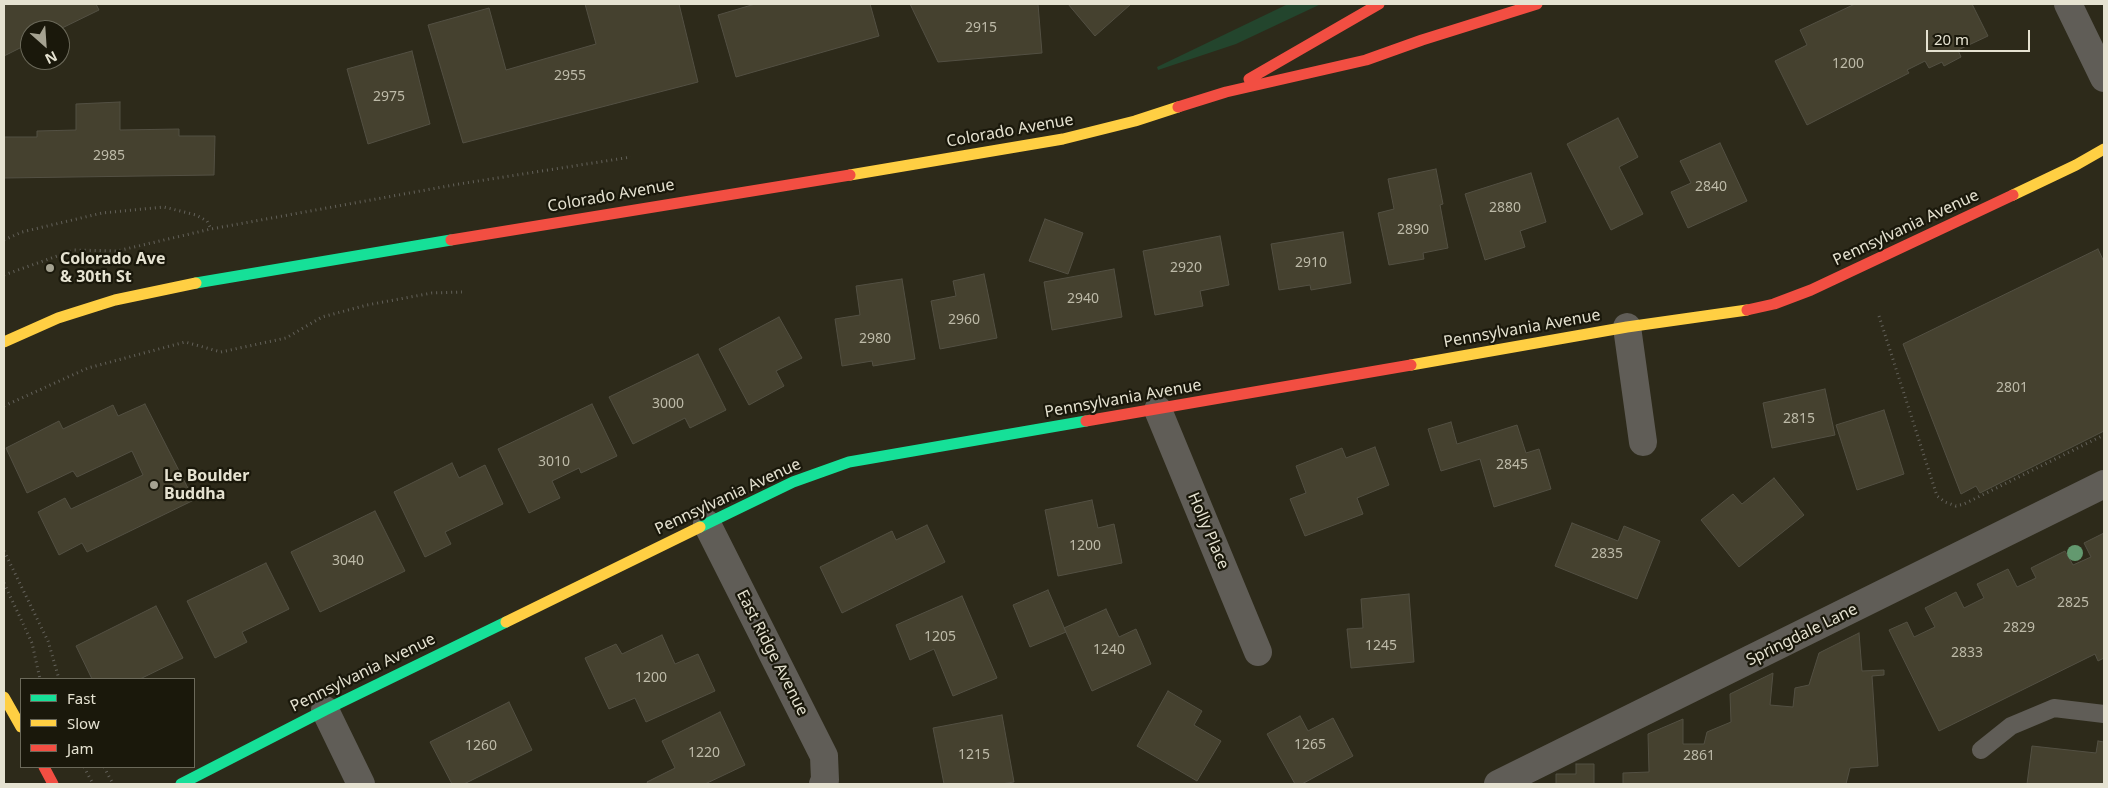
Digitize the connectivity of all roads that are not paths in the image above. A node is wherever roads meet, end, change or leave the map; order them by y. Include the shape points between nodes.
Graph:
1 (1379, 4) edge
2 (1537, 4) edge
3 (2068, 4) edge
4 (2104, 78) edge
5 (1226, 92) junction
6 (2104, 149) edge
7 (1626, 327) junction
8 (4, 342) edge
9 (1158, 410) junction
10 (1643, 442) dead end
11 (2104, 484) edge
12 (707, 524) junction
13 (1258, 652) dead end
14 (4, 697) edge
15 (325, 710) junction
16 (2104, 714) edge
17 (20, 725) edge
18 (1981, 750) dead end
19 (45, 768) edge
20 (53, 784) edge
21 (181, 784) edge
22 (361, 784) edge
23 (823, 784) edge
24 (1498, 784) edge

1 - 5 street, Colorado Avenue
2 - 5 street, Colorado Avenue via 1366,60
3 - 4 street
5 - 8 street, Colorado Avenue via 1135,121 1063,139 199,282 115,300 58,318
6 - 7 street, Pennsylvania Avenue via 1812,290 1774,304 1732,313
7 - 9 street, Pennsylvania Avenue
7 - 10 street
9 - 12 street, Pennsylvania Avenue via 849,462 793,482
9 - 13 street, Holly Place
11 - 24 street, Springdale Lane
12 - 15 street, Pennsylvania Avenue
12 - 23 street, East Ridge Avenue via 824,756
14 - 17 street
15 - 21 street, Pennsylvania Avenue
15 - 22 street
16 - 18 lane via 2054,708 2011,726
19 - 20 street

